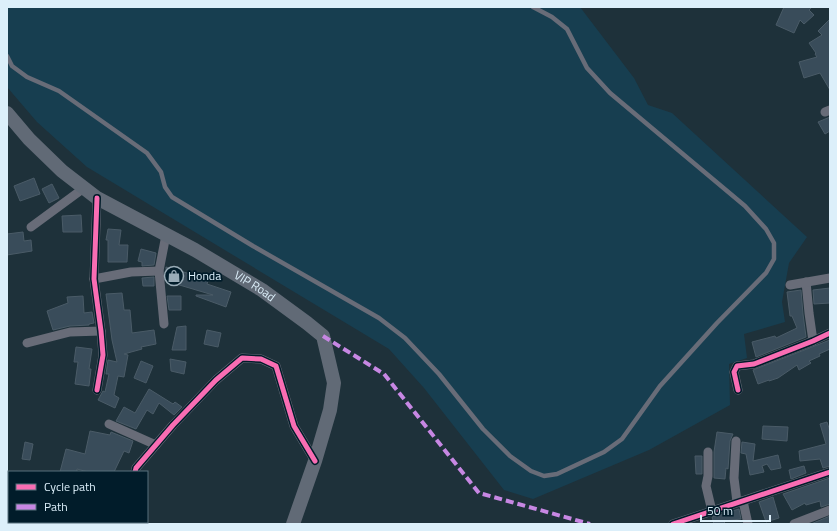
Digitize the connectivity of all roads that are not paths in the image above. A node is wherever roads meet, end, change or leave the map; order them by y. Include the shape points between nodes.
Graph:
1 (532, 7) edge
2 (7, 56) edge
3 (7, 114) edge
4 (84, 188) junction
5 (97, 198) junction
6 (31, 227) dead end
7 (166, 235) junction
8 (159, 271) junction
9 (830, 278) edge
10 (94, 279) junction
11 (806, 282) junction
12 (790, 285) dead end
13 (164, 324) dead end
14 (101, 331) junction
15 (830, 333) edge
16 (813, 341) junction
17 (27, 343) dead end
18 (97, 390) dead end
19 (738, 390) dead end
20 (110, 424) dead end
21 (736, 440) dead end
22 (156, 445) junction
23 (708, 452) dead end
24 (315, 461) junction
25 (135, 471) edge
26 (830, 472) edge
27 (740, 502) junction
28 (830, 510) edge
29 (712, 511) junction
30 (293, 524) edge
31 (673, 524) edge
32 (748, 524) edge
33 (794, 524) edge

1 - 2 lane via 552,17 567,29 587,68 610,93 745,206 766,229 774,243 774,258 766,273 660,386 622,438 604,452 557,474 544,476 531,471 510,456 483,429 439,374 405,338 379,318 172,197 165,187 161,172 147,153 60,91 26,77 12,66
3 - 4 highway, VIP Road via 62,171
4 - 5 highway, VIP Road
4 - 6 street
5 - 7 highway, VIP Road
5 - 10 street
7 - 8 street
7 - 24 highway, VIP Road via 262,290 323,336 334,383 330,410
8 - 10 street via 131,272
8 - 13 street
9 - 11 street
10 - 14 street
11 - 12 street
11 - 16 street
14 - 17 street via 70,332
14 - 18 street via 103,355
15 - 16 street
16 - 19 street via 754,364 737,366 734,372
20 - 22 street
21 - 27 street via 734,478
22 - 24 street via 216,380 242,358 261,359 276,366 294,426
22 - 25 street
23 - 29 street via 706,486
24 - 30 highway, VIP Road
26 - 27 street
27 - 29 street
27 - 32 street
28 - 33 street
29 - 31 street

